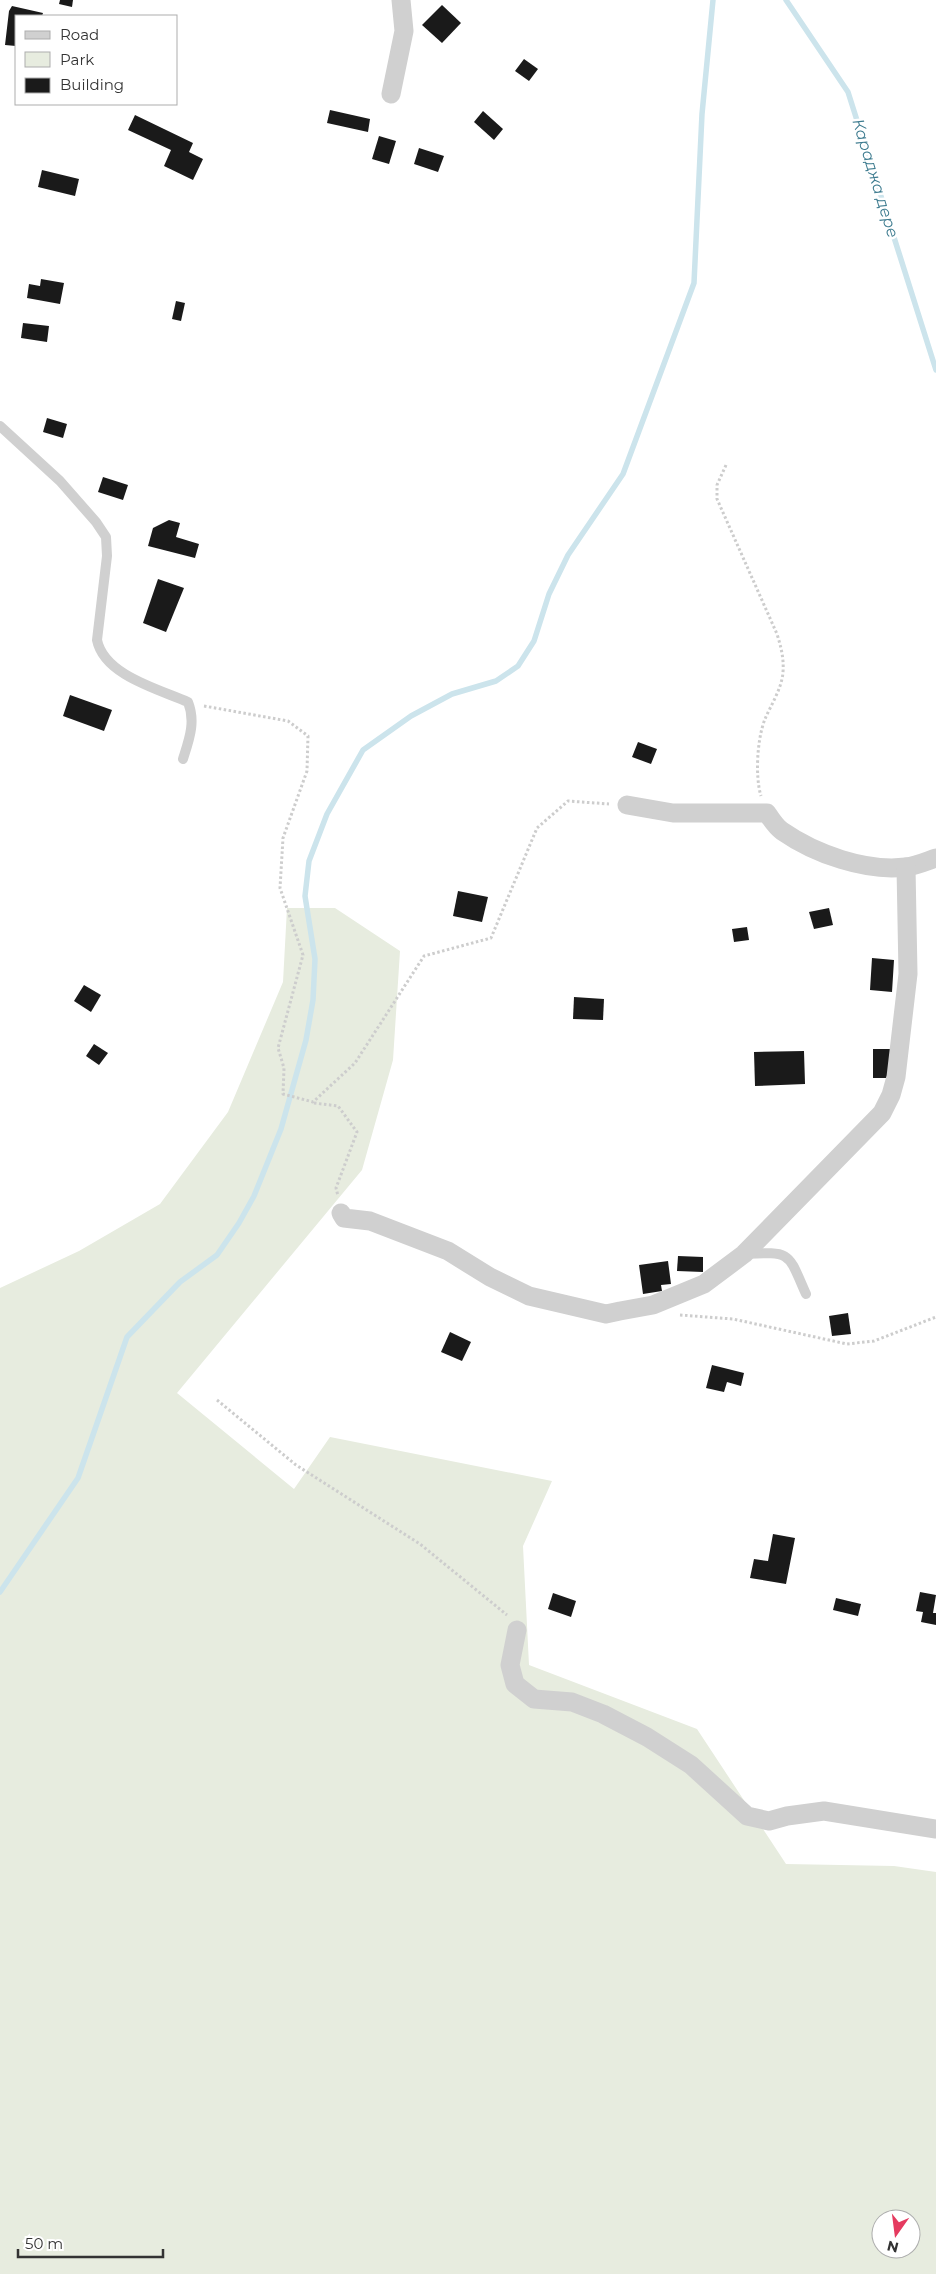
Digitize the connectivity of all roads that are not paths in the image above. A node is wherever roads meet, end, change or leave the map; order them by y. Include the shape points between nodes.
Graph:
1 (401, 0) edge
2 (391, 94) dead end
3 (0, 426) edge
4 (183, 759) dead end
5 (627, 805) road end
6 (936, 858) edge
7 (906, 867) junction
8 (342, 1213) road end
9 (744, 1254) junction
10 (806, 1294) dead end
11 (517, 1630) road end
12 (936, 1829) edge

1 - 2 street via 404,31
3 - 4 lane via 60,481 106,537 107,556 97,640 99,649 107,662 124,674 188,702 192,723
5 - 7 street via 673,813 767,814 780,830 832,856 865,865
6 - 7 street
7 - 9 street via 908,974 891,1095 882,1113
8 - 9 street via 344,1218 370,1221 448,1251 529,1296 606,1314 653,1305 704,1284
9 - 10 lane via 779,1252 791,1260
11 - 12 street via 510,1665 515,1684 534,1699 572,1702 647,1737 691,1765 747,1816 769,1821 824,1811

